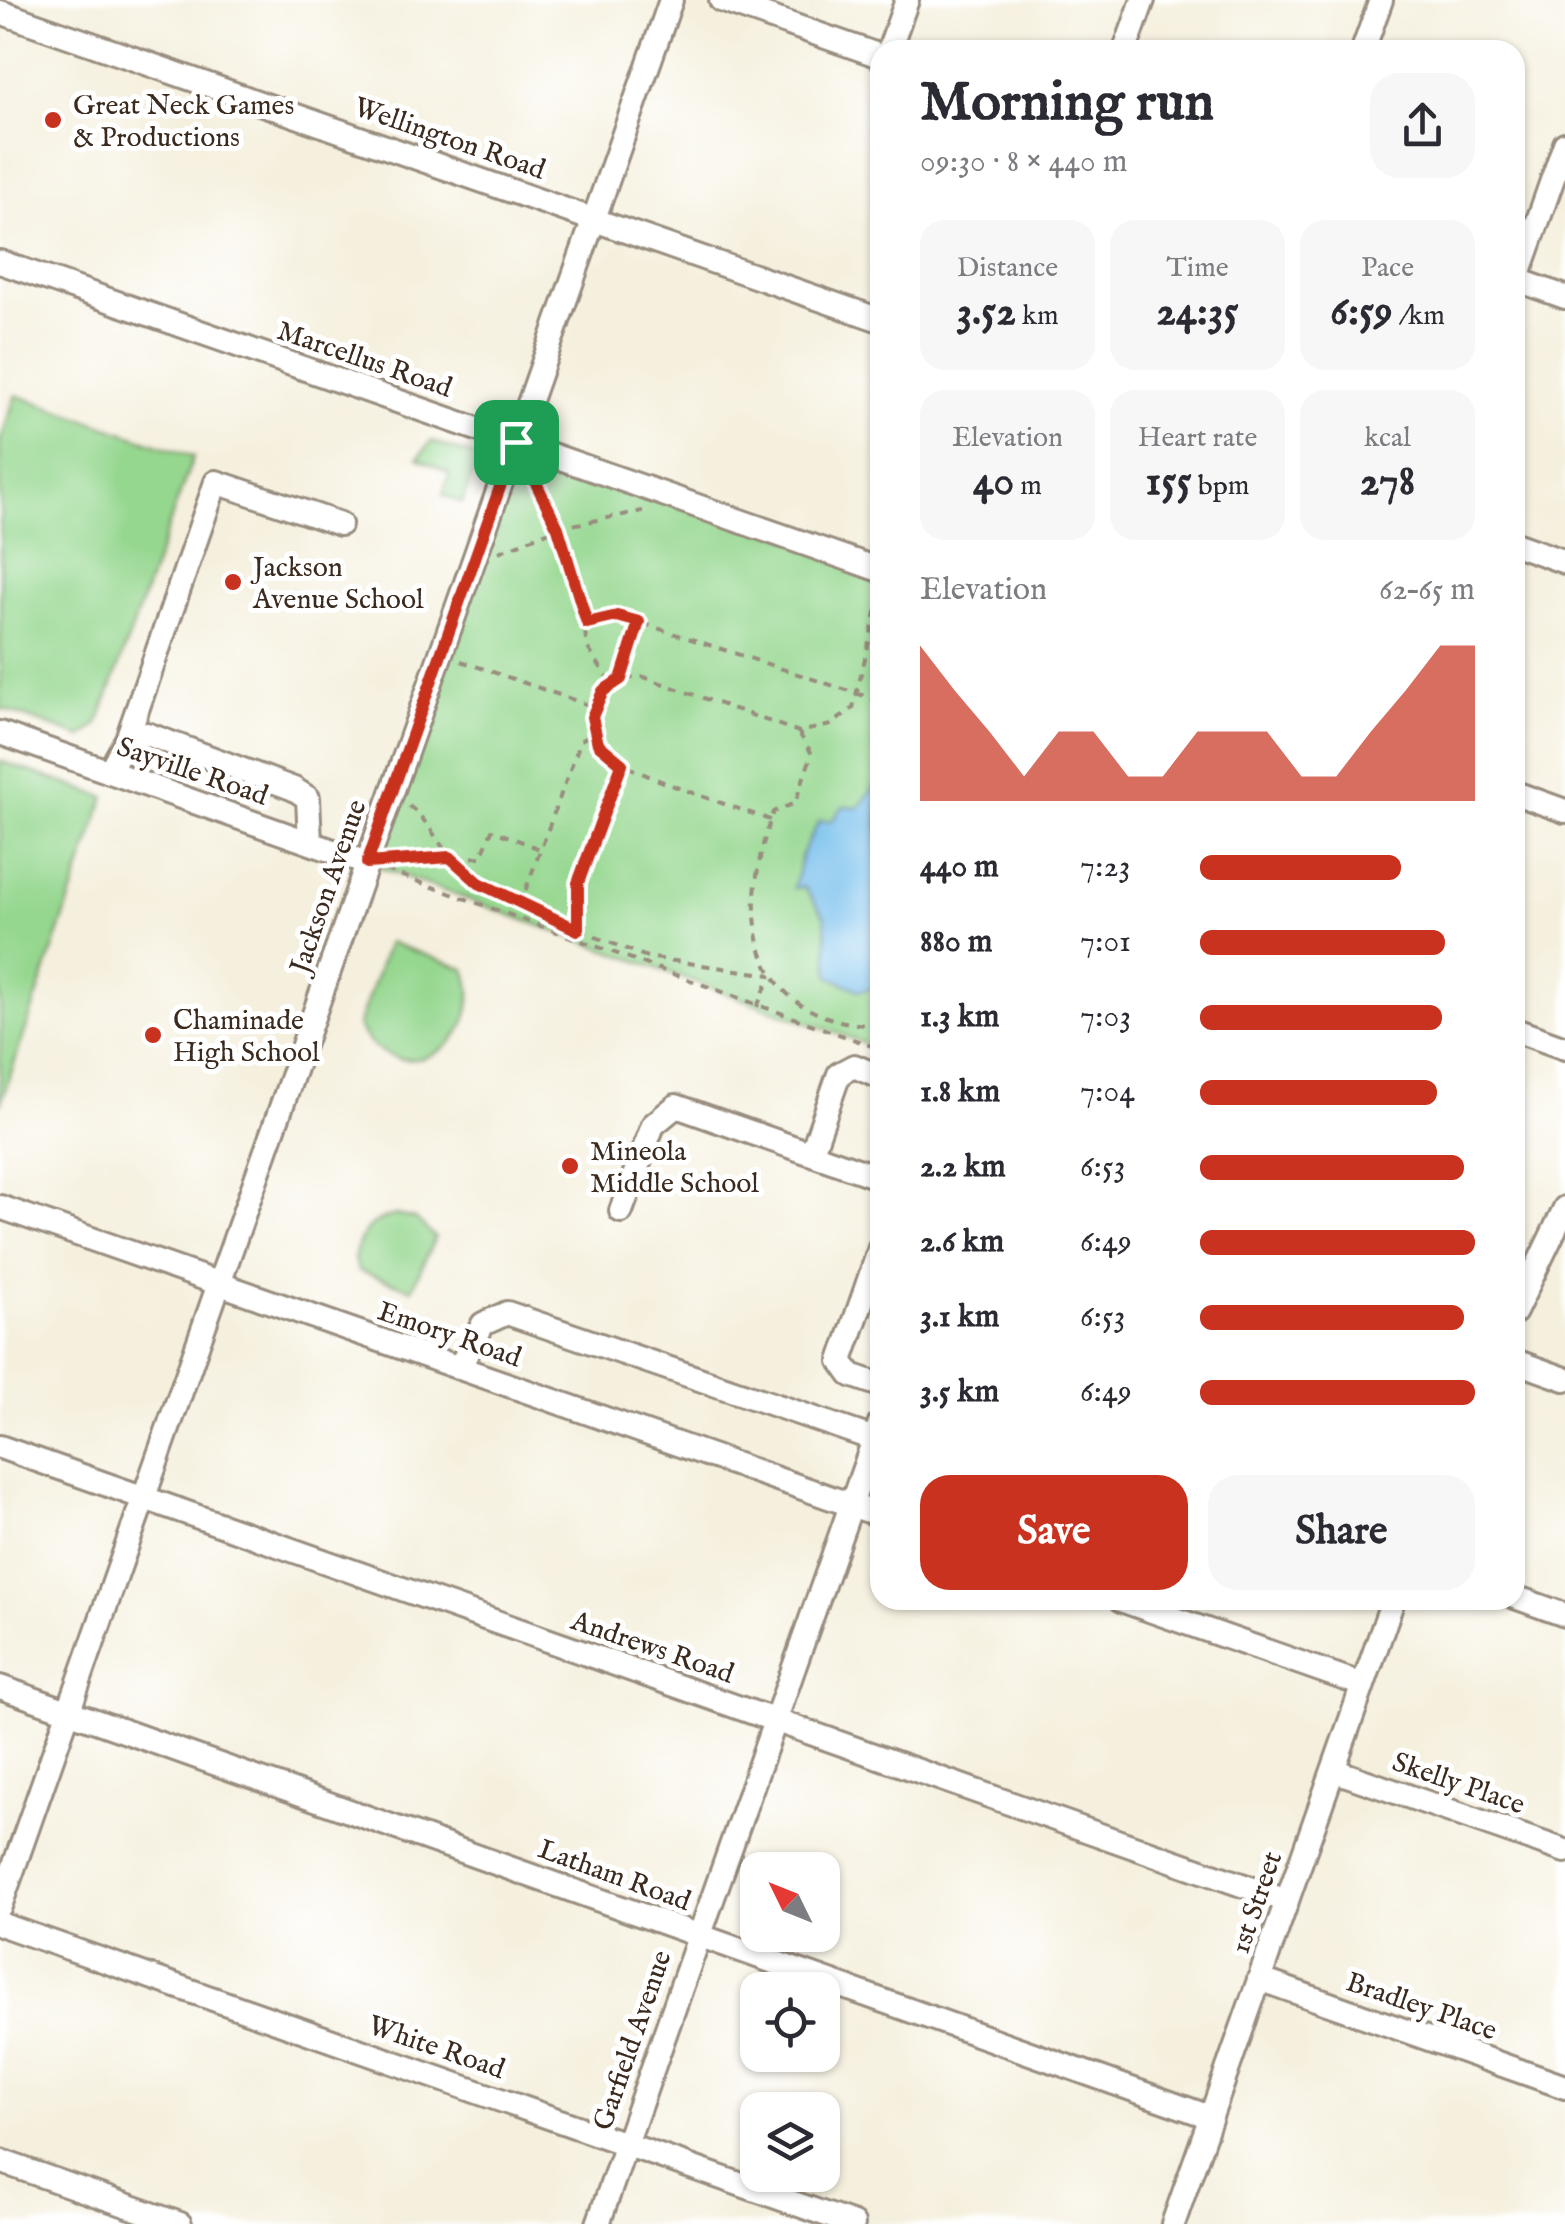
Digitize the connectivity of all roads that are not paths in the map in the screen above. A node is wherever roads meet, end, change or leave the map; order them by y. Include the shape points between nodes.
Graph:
1 (671, 0) edge
2 (722, 0) edge
3 (907, 0) edge
4 (1143, 0) edge
5 (1381, 0) edge
6 (0, 12) edge
7 (893, 40) edge
8 (1129, 40) edge
9 (1367, 40) edge
10 (870, 52) edge
11 (1565, 144) edge
12 (594, 219) junction
13 (1525, 255) edge
14 (0, 262) edge
15 (1525, 283) edge
16 (1565, 297) edge
17 (870, 316) edge
18 (516, 442) junction
19 (340, 524) dead end
20 (1525, 548) edge
21 (1565, 562) edge
22 (870, 566) edge
23 (0, 734) edge
24 (127, 739) junction
25 (109, 772) junction
26 (1525, 796) edge
27 (1565, 810) edge
28 (310, 843) junction
29 (367, 863) junction
30 (1525, 1034) edge
31 (1565, 1048) edge
32 (870, 1073) edge
33 (812, 1152) junction
34 (870, 1174) edge
35 (0, 1207) edge
36 (1565, 1208) edge
37 (621, 1211) dead end
38 (1525, 1268) edge
39 (870, 1277) edge
40 (219, 1284) junction
41 (1525, 1365) edge
42 (460, 1368) junction
43 (1565, 1379) edge
44 (870, 1382) edge
45 (870, 1429) edge
46 (0, 1447) edge
47 (870, 1452) edge
48 (144, 1498) junction
49 (852, 1505) junction
50 (870, 1511) edge
51 (1525, 1601) edge
52 (1149, 1610) edge
53 (1389, 1610) edge
54 (1565, 1615) edge
55 (1362, 1685) junction
56 (0, 1687) edge
57 (68, 1712) junction
58 (776, 1720) junction
59 (1333, 1770) junction
60 (1565, 1851) edge
61 (1286, 1901) junction
62 (0, 1906) edge
63 (0, 1924) edge
64 (700, 1936) junction
65 (1259, 1980) junction
66 (1565, 2087) edge
67 (1210, 2117) junction
68 (626, 2144) junction
69 (0, 2161) edge
70 (180, 2224) edge
71 (598, 2224) edge
72 (853, 2224) edge
73 (1173, 2224) edge

1 - 12 street, Jackson Avenue
2 - 10 street
3 - 7 street
4 - 8 street
5 - 9 street
6 - 12 street, Wellington Road
11 - 13 street
12 - 17 street, Wellington Road
12 - 18 street, Jackson Avenue
14 - 18 street, Marcellus Road
15 - 16 street
18 - 22 street, Marcellus Road
18 - 29 street, Jackson Avenue
19 - 24 street via 216,482
20 - 21 street
23 - 25 street, Sayville Road
24 - 25 street
24 - 28 street via 148,734 294,789 308,798
25 - 28 street, Sayville Road
26 - 27 street
28 - 29 street, Sayville Road
29 - 40 street, Jackson Avenue
30 - 31 street
32 - 33 street via 854,1066 839,1074
33 - 34 street
33 - 37 street via 676,1106 652,1125
35 - 40 street, Emory Road
36 - 38 street
39 - 44 street via 841,1361 851,1375
40 - 42 street, Emory Road
40 - 48 street, Jackson Avenue
41 - 43 street
42 - 45 street via 483,1324 507,1312
42 - 49 street, Emory Road
46 - 48 street, Andrews Road
47 - 49 street, Garfield Avenue
48 - 57 street, Jackson Avenue
48 - 58 street, Andrews Road
49 - 50 street, Emory Road
49 - 58 street, Garfield Avenue
51 - 54 street
52 - 55 street
53 - 55 street, 1st Street
55 - 59 street, 1st Street
56 - 57 street, Latham Road
57 - 62 street, Jackson Avenue
57 - 64 street, Latham Road
58 - 61 street, Andrews Road
58 - 64 street, Garfield Avenue
59 - 60 street, Skelly Place
59 - 61 street, 1st Street
61 - 65 street, 1st Street
63 - 68 street, White Road
64 - 67 street, Latham Road
64 - 68 street, Garfield Avenue
65 - 66 street, Bradley Place
65 - 67 street, 1st Street
67 - 73 street, 1st Street
68 - 71 street, Garfield Avenue
68 - 72 street, White Road
69 - 70 street

